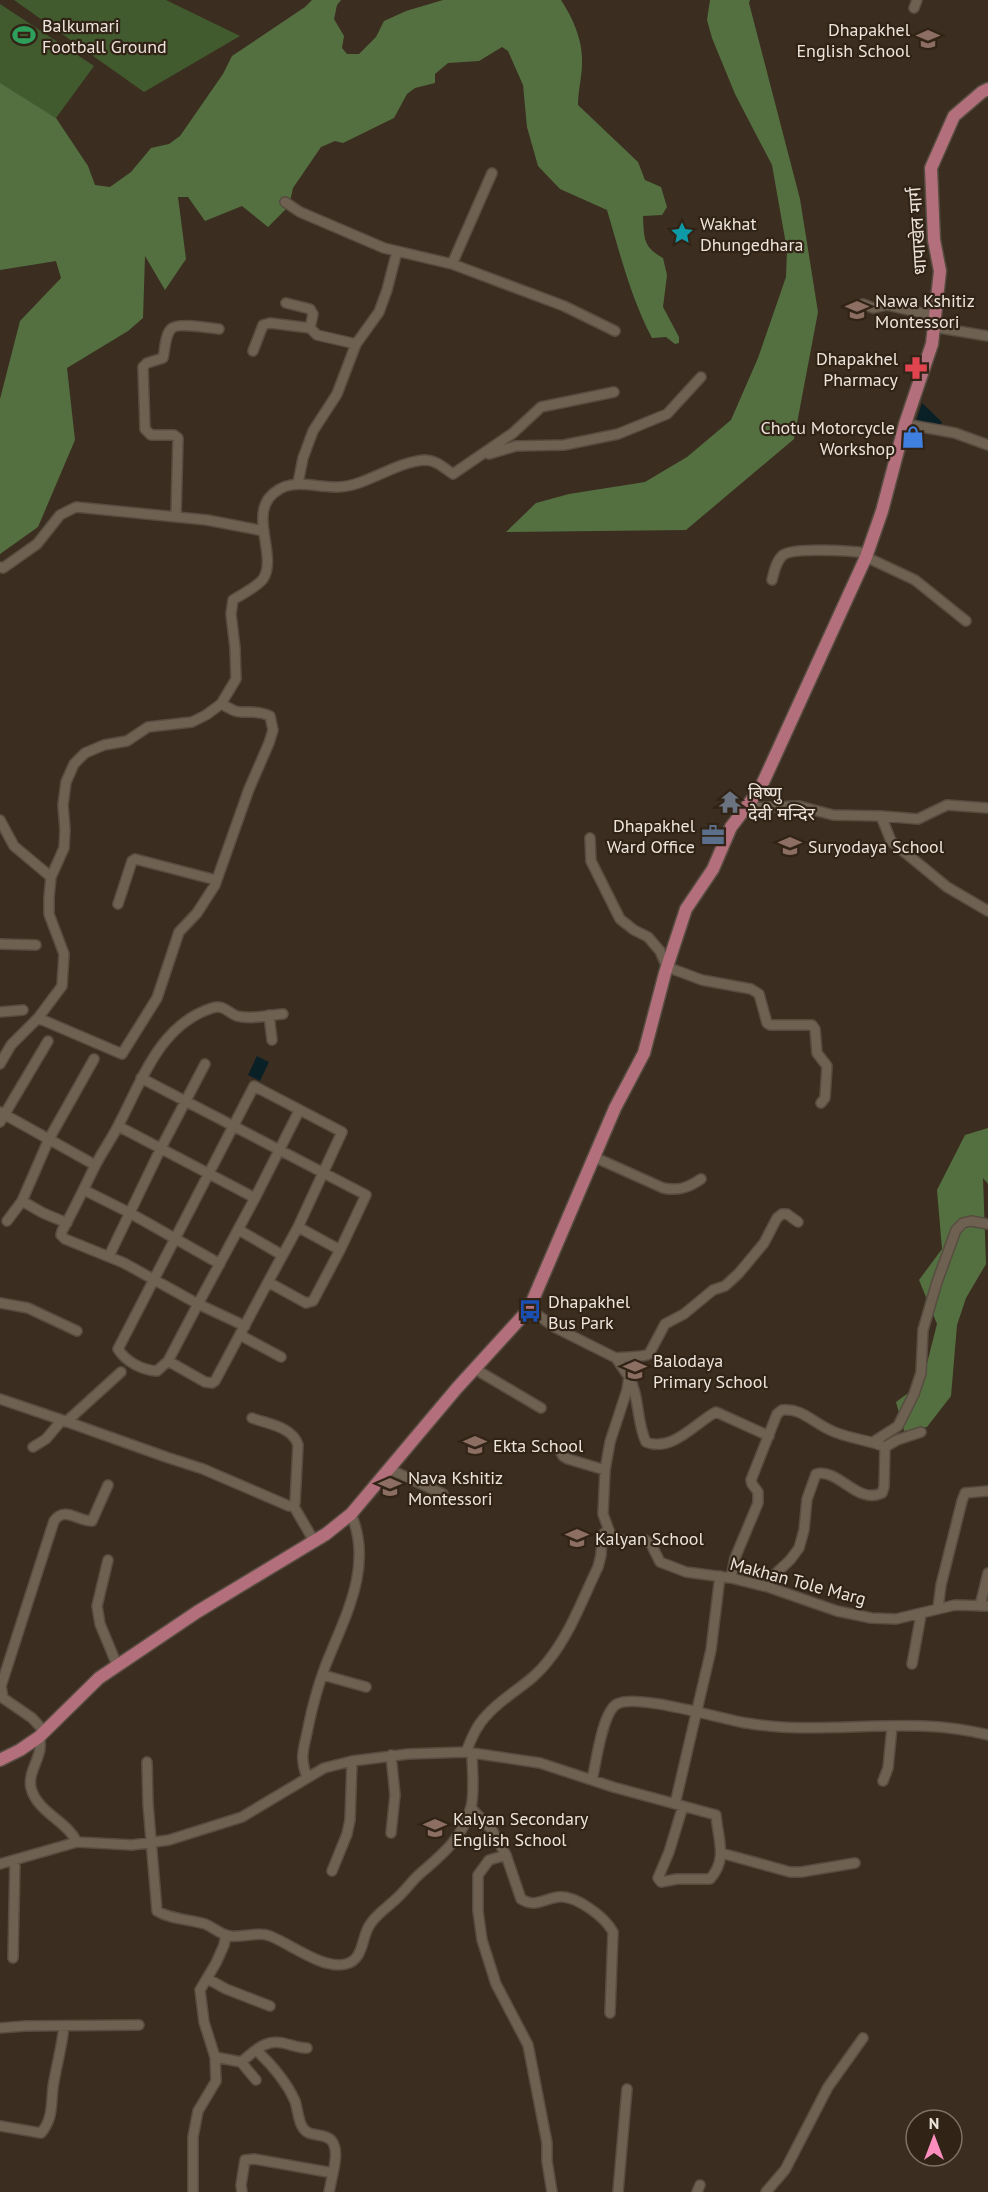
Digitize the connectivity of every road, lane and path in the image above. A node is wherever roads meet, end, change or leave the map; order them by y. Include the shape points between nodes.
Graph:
1 (988, 89) edge
2 (492, 173) dead end
3 (285, 202) dead end
4 (397, 251) junction
5 (452, 264) junction
6 (286, 303) dead end
7 (863, 304) dead end
8 (934, 321) junction
9 (310, 328) junction
10 (219, 329) dead end
11 (615, 331) dead end
12 (988, 336) edge
13 (356, 344) junction
14 (253, 351) dead end
15 (701, 377) dead end
16 (614, 392) dead end
17 (905, 424) junction
18 (988, 445) edge
19 (481, 456) junction
20 (298, 483) junction
21 (176, 516) junction
22 (264, 531) junction
23 (866, 555) junction
24 (0, 567) edge
25 (772, 580) dead end
26 (966, 621) dead end
27 (221, 704) junction
28 (745, 808) junction
29 (988, 808) edge
30 (881, 816) junction
31 (0, 820) edge
32 (590, 838) dead end
33 (51, 877) junction
34 (216, 880) junction
35 (118, 904) dead end
36 (988, 910) edge
37 (0, 944) edge
38 (36, 945) dead end
39 (667, 967) junction
40 (23, 1010) dead end
41 (0, 1012) edge
42 (283, 1014) dead end
43 (269, 1015) junction
44 (38, 1018) junction
45 (272, 1040) dead end
46 (48, 1041) dead end
47 (94, 1059) dead end
48 (0, 1064) edge
49 (205, 1064) dead end
50 (141, 1078) junction
51 (186, 1101) junction
52 (821, 1102) dead end
53 (299, 1111) junction
54 (1, 1116) edge
55 (118, 1126) junction
56 (234, 1126) junction
57 (49, 1139) junction
58 (161, 1148) junction
59 (279, 1149) junction
60 (594, 1157) junction
61 (95, 1165) junction
62 (208, 1173) junction
63 (324, 1173) junction
64 (701, 1179) dead end
65 (84, 1190) junction
66 (255, 1198) junction
67 (22, 1201) junction
68 (130, 1213) junction
69 (7, 1221) dead end
70 (798, 1222) dead end
71 (67, 1223) junction
72 (988, 1224) edge
73 (297, 1227) junction
74 (239, 1230) junction
75 (174, 1238) junction
76 (340, 1250) junction
77 (282, 1255) junction
78 (109, 1256) junction
79 (220, 1264) junction
80 (153, 1280) junction
81 (268, 1282) junction
82 (0, 1303) edge
83 (198, 1304) junction
84 (529, 1309) junction
85 (77, 1331) dead end
86 (242, 1331) junction
87 (281, 1357) dead end
88 (616, 1358) junction
89 (168, 1361) junction
90 (475, 1369) junction
91 (121, 1372) dead end
92 (629, 1377) junction
93 (0, 1399) edge
94 (541, 1408) dead end
95 (252, 1418) dead end
96 (64, 1421) junction
97 (921, 1432) dead end
98 (769, 1436) junction
99 (873, 1442) junction
100 (33, 1447) dead end
101 (885, 1447) junction
102 (560, 1451) dead end
103 (390, 1469) junction
104 (605, 1470) junction
105 (108, 1485) dead end
106 (988, 1491) edge
107 (443, 1494) dead end
108 (293, 1505) junction
109 (351, 1514) junction
110 (608, 1530) junction
111 (314, 1540) junction
112 (108, 1560) dead end
113 (988, 1573) edge
114 (720, 1576) junction
115 (731, 1578) junction
116 (768, 1587) junction
117 (984, 1606) edge
118 (938, 1608) junction
119 (921, 1615) junction
120 (912, 1664) dead end
121 (117, 1665) junction
122 (322, 1675) junction
123 (366, 1686) dead end
124 (695, 1712) junction
125 (892, 1727) junction
126 (42, 1734) junction
127 (988, 1735) edge
128 (469, 1753) junction
129 (392, 1755) junction
130 (0, 1760) edge
131 (352, 1761) junction
132 (147, 1762) dead end
133 (307, 1777) junction
134 (592, 1780) junction
135 (883, 1781) dead end
136 (679, 1805) junction
137 (471, 1808) junction
138 (391, 1833) dead end
139 (77, 1842) junction
140 (152, 1843) junction
141 (722, 1853) junction
142 (506, 1855) junction
143 (15, 1860) junction
144 (855, 1863) dead end
145 (0, 1864) edge
146 (332, 1871) dead end
147 (226, 1935) junction
148 (13, 1958) dead end
149 (208, 1979) junction
150 (270, 2006) dead end
151 (610, 2013) dead end
152 (139, 2025) dead end
153 (64, 2026) junction
154 (0, 2028) edge
155 (863, 2038) dead end
156 (307, 2048) dead end
157 (256, 2050) junction
158 (215, 2057) junction
159 (241, 2062) junction
160 (256, 2080) dead end
161 (627, 2089) dead end
162 (0, 2126) edge
163 (333, 2173) junction
164 (194, 2192) edge
165 (242, 2192) edge
166 (329, 2192) edge
167 (552, 2192) edge
168 (618, 2192) edge
169 (766, 2192) edge

1 - 8 main road, धापाखेल मार्ग via 954,116 931,168 934,240 940,271
2 - 5 street
3 - 4 street
4 - 5 street
4 - 13 street via 379,312
5 - 11 street via 564,306
6 - 9 street via 310,309
7 - 8 street via 873,308 887,305
8 - 12 street
8 - 17 main road, धापाखेल मार्ग via 932,344
9 - 13 street via 317,335
9 - 14 street via 262,325
10 - 21 street via 173,327 163,358 143,367 145,429 151,435 178,438
13 - 20 street via 337,394 313,431
15 - 19 street via 667,414 618,434 564,445 516,446
16 - 19 street via 541,407
17 - 18 street via 955,433
17 - 23 main road, धापाखेल मार्ग via 882,512
19 - 20 street via 453,474 426,460 338,487
20 - 22 street via 269,498 264,508
21 - 22 street
21 - 24 street via 76,507 60,515 37,544
22 - 27 street via 267,566 263,579 233,600 236,679
23 - 25 street via 854,551 794,551 784,554
23 - 26 street via 915,580
23 - 28 main road, धापाखेल मार्ग via 760,789
27 - 33 street via 192,722 148,727 127,741 85,753 74,764 66,782 63,805 64,848
27 - 34 street via 234,711 270,716 273,730
28 - 30 street via 799,806 833,815
28 - 39 main road, धापाखेल मार्ग via 731,827 713,869 686,909
29 - 30 street via 947,806 918,819
30 - 36 street via 891,841 947,887
31 - 33 street via 14,846
32 - 39 street via 591,861 620,919 648,937
33 - 44 street via 50,914 64,954 62,986
34 - 35 street via 135,859
34 - 44 street via 197,913 179,932 157,998 122,1054
37 - 38 street
39 - 52 street via 702,980 751,989 759,994 770,1025 812,1025 817,1053 827,1065 825,1098
39 - 60 main road, धापाखेल मार्ग via 644,1053
40 - 41 street
42 - 43 street
43 - 45 street
43 - 50 street via 240,1016 220,1006 202,1012 172,1032
44 - 48 street via 11,1045
46 - 54 street
47 - 57 street
49 - 51 street
50 - 51 street
50 - 55 street
51 - 56 street
51 - 58 street
53 - 56 street via 254,1086
53 - 59 street
53 - 63 street via 342,1132
54 - 57 street
55 - 58 street
55 - 61 street
56 - 59 street
56 - 62 street
57 - 61 street
57 - 67 street
58 - 62 street
58 - 68 street
59 - 63 street
59 - 66 street
60 - 64 street via 669,1190 682,1189
60 - 84 main road, धापाखेल मार्ग
61 - 65 street
62 - 66 street
62 - 75 street
63 - 73 street
63 - 76 street via 366,1195
65 - 68 street
65 - 71 street
66 - 74 street
67 - 69 street
67 - 71 street
68 - 75 street
68 - 78 street
70 - 88 street via 786,1214 777,1218 764,1243 739,1273 665,1324 649,1354
71 - 78 street via 61,1235 66,1239
72 - 99 street via 971,1221 956,1230 923,1330 921,1373 914,1394 898,1426
73 - 76 street
73 - 77 street
74 - 77 street
74 - 79 street
75 - 79 street
75 - 80 street
76 - 81 street via 311,1303
77 - 81 street
78 - 80 street
79 - 83 street
80 - 83 street
80 - 89 street via 118,1349 134,1364 152,1371
81 - 86 street
82 - 85 street via 28,1308
83 - 86 street
83 - 89 street
84 - 88 street via 556,1328
84 - 90 main road, धापाखेल मार्ग
86 - 87 street
86 - 89 street via 212,1383
88 - 92 street
90 - 94 street
90 - 103 main road, धापाखेल मार्ग
91 - 96 street
92 - 98 street via 635,1388 640,1430 646,1442 661,1446 716,1412
92 - 104 street
93 - 96 street
95 - 108 street via 291,1432 296,1438
96 - 100 street
96 - 108 street via 203,1468
97 - 101 street
98 - 99 street via 777,1414 787,1409 799,1411 849,1438
98 - 115 street via 751,1480 758,1492 758,1503 735,1558
99 - 101 street
101 - 116 street via 884,1486 878,1495 862,1494 828,1475 816,1474 807,1499 799,1548 773,1575
102 - 104 street via 568,1459
103 - 107 street
103 - 109 main road, धापाखेल मार्ग
104 - 110 street via 603,1514
105 - 126 street via 92,1521 66,1513 54,1521 2,1686 3,1698 32,1718
106 - 118 street via 965,1493
108 - 111 street
109 - 111 main road, धापाखेल मार्ग
109 - 122 street via 360,1544 359,1568 347,1615
110 - 114 street, Makhan Tole Marg via 620,1540 645,1540 660,1562 668,1566
110 - 128 street via 602,1535 598,1567 557,1648 524,1687 485,1716
111 - 121 main road, धापाखेल मार्ग
112 - 121 street via 97,1606
113 - 117 street
114 - 115 street, Makhan Tole Marg
114 - 124 street via 711,1650
115 - 116 street, Makhan Tole Marg
116 - 119 street, Makhan Tole Marg via 837,1611 872,1618
117 - 118 street, Makhan Tole Marg
118 - 119 street, Makhan Tole Marg
119 - 120 street
121 - 126 main road, धापाखेल मार्ग
122 - 123 street
122 - 133 street via 302,1754
124 - 125 street via 772,1727
124 - 134 street via 624,1700 613,1706
124 - 136 street
125 - 127 street
125 - 135 street
126 - 130 main road, धापाखेल मार्ग
126 - 139 street via 31,1776 32,1791
128 - 129 street
128 - 134 street via 540,1763
128 - 137 street
129 - 131 street
129 - 138 street via 395,1795
131 - 133 street
131 - 146 street via 350,1820
132 - 140 street
133 - 140 street via 242,1817
134 - 136 street
136 - 141 street via 716,1815
136 - 141 street via 669,1851 658,1878 661,1882 710,1879
137 - 142 street via 484,1819
137 - 147 street via 446,1851 370,1924 359,1953 349,1963 320,1960 268,1935
139 - 140 street
139 - 143 street
140 - 147 street via 158,1911
141 - 144 street via 790,1872
142 - 151 street via 521,1899 534,1904 567,1897 609,1923 613,1932
142 - 167 street via 489,1860 478,1875 478,1911 482,1940 496,1984 528,2045
143 - 145 street
143 - 148 street
147 - 149 street
149 - 150 street
149 - 158 street via 199,1998
152 - 153 street
153 - 154 street
153 - 162 street via 53,2105 41,2133
155 - 169 street via 828,2087 785,2170
156 - 157 street via 278,2042 264,2043
157 - 159 street
157 - 163 street via 287,2086 303,2129 332,2141 336,2155
158 - 159 street
158 - 164 street via 216,2081 201,2103 195,2128
159 - 160 street
161 - 168 street
163 - 165 street via 245,2160
163 - 166 street

